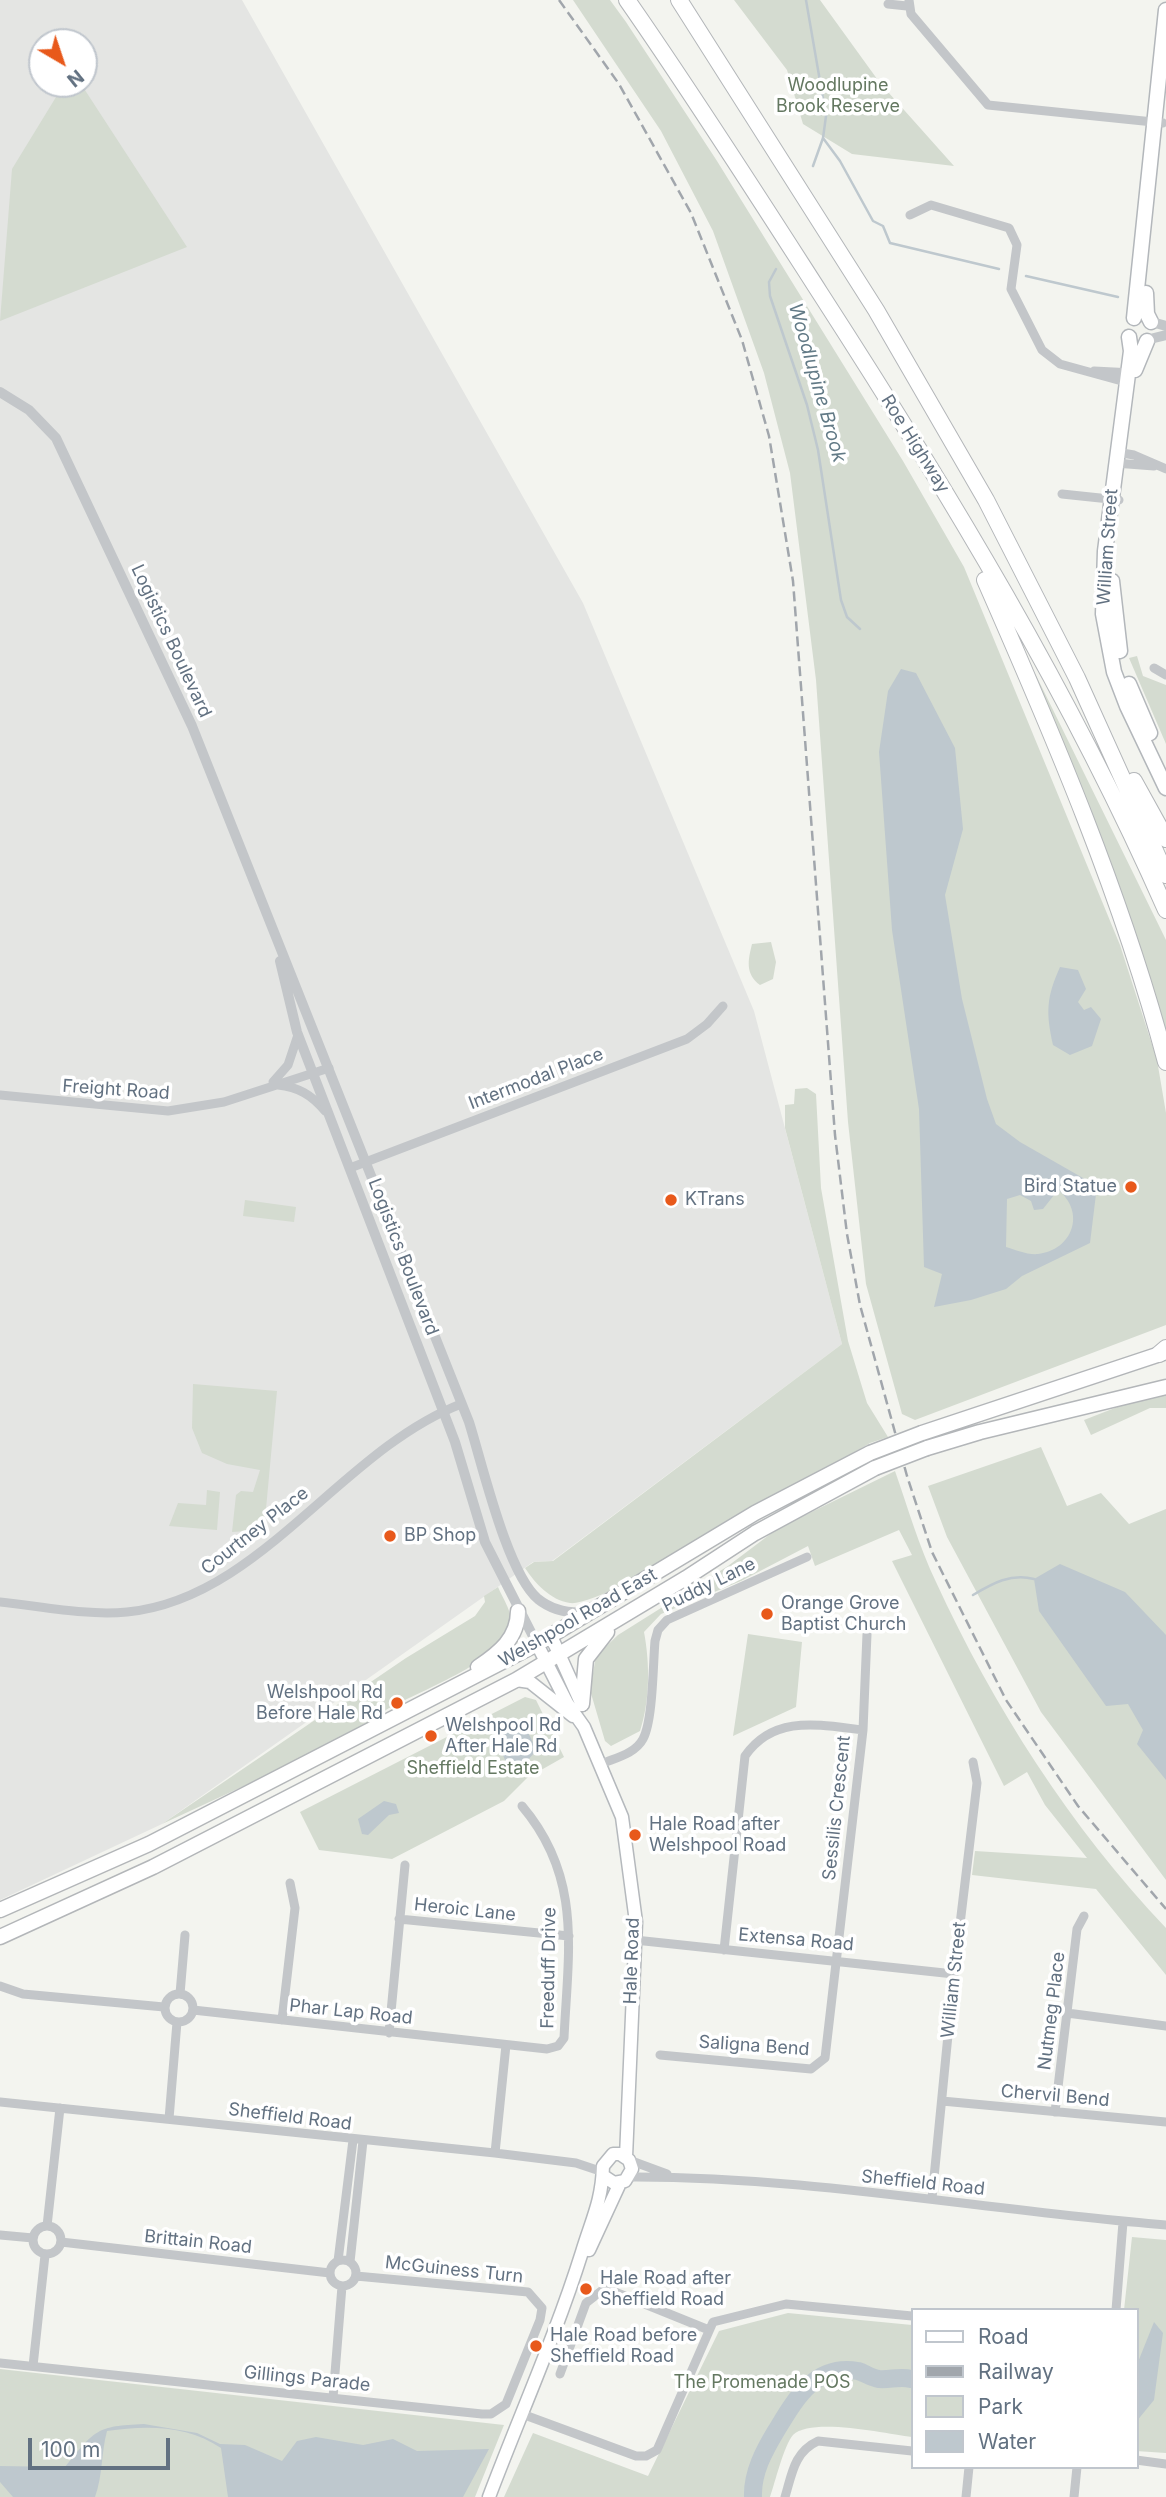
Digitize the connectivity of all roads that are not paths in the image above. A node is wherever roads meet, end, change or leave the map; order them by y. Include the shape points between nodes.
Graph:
1 (627, 0) edge
2 (679, 0) edge
3 (908, 3) edge
4 (888, 4) dead end
5 (1166, 10) edge
6 (1166, 55) edge
7 (1162, 75) edge
8 (1166, 96) edge
9 (1159, 123) junction
10 (910, 215) dead end
11 (1134, 318) junction
12 (1157, 323) edge
13 (1166, 335) edge
14 (1129, 337) junction
15 (1149, 340) junction
16 (1130, 378) junction
17 (0, 391) edge
18 (1120, 458) junction
19 (1166, 469) edge
20 (1062, 494) dead end
21 (1115, 499) junction
22 (950, 501) junction
23 (1154, 668) dead end
24 (1166, 675) edge
25 (1077, 678) junction
26 (1166, 766) edge
27 (1166, 788) edge
28 (1166, 839) edge
29 (1166, 875) edge
30 (1166, 910) edge
31 (273, 931) junction
32 (723, 1006) dead end
33 (298, 1034) junction
34 (1166, 1062) edge
35 (329, 1068) junction
36 (313, 1074) junction
37 (268, 1086) junction
38 (0, 1095) edge
39 (333, 1124) junction
40 (365, 1161) junction
41 (350, 1168) junction
42 (1164, 1351) edge
43 (1166, 1387) edge
44 (461, 1404) junction
45 (443, 1411) junction
46 (807, 1557) dead end
47 (0, 1602) edge
48 (518, 1611) junction
49 (593, 1612) junction
50 (617, 1620) junction
51 (867, 1634) dead end
52 (551, 1636) junction
53 (537, 1644) junction
54 (561, 1653) junction
55 (546, 1661) junction
56 (516, 1680) junction
57 (582, 1703) junction
58 (582, 1723) junction
59 (863, 1730) junction
60 (370, 1731) junction
61 (973, 1762) dead end
62 (601, 1764) junction
63 (522, 1806) dead end
64 (405, 1865) dead end
65 (290, 1883) dead end
66 (0, 1910) edge
67 (1084, 1916) dead end
68 (399, 1919) junction
69 (185, 1935) dead end
70 (569, 1936) junction
71 (0, 1937) edge
72 (635, 1940) junction
73 (724, 1950) junction
74 (836, 1959) junction
75 (954, 1974) junction
76 (0, 1986) edge
77 (180, 1994) junction
78 (164, 2007) junction
79 (193, 2010) junction
80 (1067, 2013) junction
81 (282, 2020) junction
82 (177, 2022) junction
83 (1166, 2025) edge
84 (389, 2033) junction
85 (506, 2045) junction
86 (660, 2055) dead end
87 (942, 2101) junction
88 (0, 2102) edge
89 (60, 2108) junction
90 (1055, 2112) junction
91 (169, 2119) junction
92 (1166, 2122) edge
93 (358, 2141) junction
94 (495, 2153) junction
95 (613, 2163) junction
96 (676, 2177) junction
97 (624, 2180) junction
98 (353, 2184) junction
99 (932, 2198) junction
100 (1124, 2222) junction
101 (1166, 2225) edge
102 (47, 2226) junction
103 (342, 2231) junction
104 (353, 2233) junction
105 (0, 2235) edge
106 (33, 2238) junction
107 (61, 2242) junction
108 (46, 2255) junction
109 (338, 2261) junction
110 (351, 2262) junction
111 (330, 2273) junction
112 (356, 2276) junction
113 (342, 2286) junction
114 (570, 2289) junction
115 (542, 2308) joint
116 (1115, 2308) edge
117 (911, 2316) edge
118 (709, 2330) junction
119 (0, 2363) edge
120 (33, 2366) junction
121 (560, 2374) dead end
122 (333, 2398) junction
123 (522, 2414) junction
124 (911, 2451) edge
125 (1138, 2460) edge
126 (1166, 2464) edge
127 (969, 2469) edge
128 (1077, 2469) edge
129 (489, 2497) edge
130 (785, 2497) edge
131 (966, 2497) edge
132 (1074, 2497) edge

1 - 22 highway, Roe Highway via 761,201
2 - 25 highway, Roe Highway via 883,322 986,500
3 - 4 street
3 - 9 street via 911,14 988,105
5 - 7 main road
6 - 7 main road
7 - 9 main road
8 - 9 main road
9 - 11 main road
9 - 12 main road via 1145,285 1147,314
10 - 16 street via 931,205 1009,228 1017,245 1011,289 1050,359
11 - 12 main road via 1142,316
11 - 14 main road via 1127,329
12 - 15 main road
13 - 15 street
14 - 15 main road via 1136,342
14 - 16 main road, William Street
15 - 16 main road, William Street
16 - 18 main road, William Street
17 - 31 street, Logistics Boulevard via 29,410 64,453 192,726
18 - 19 street
18 - 21 main road, William Street
20 - 21 street
21 - 26 main road, William Street via 1116,637 1136,702
21 - 27 main road, William Street via 1103,592 1107,640 1127,706
22 - 30 highway, Roe Highway via 1054,683
22 - 34 highway via 1040,705 1116,900
23 - 24 street
25 - 28 highway
25 - 29 highway, Roe Highway
31 - 33 street, Logistics Boulevard
31 - 35 street, Logistics Boulevard
32 - 40 street, Intermodal Place via 687,1038
33 - 36 street, Logistics Boulevard
33 - 37 street via 288,1066
35 - 36 street, Freight Road
35 - 40 street, Logistics Boulevard
36 - 37 street, Freight Road
36 - 39 street, Logistics Boulevard
37 - 38 street, Freight Road via 224,1102 168,1111
37 - 39 street, Freight Road via 297,1088 312,1096
39 - 41 street, Logistics Boulevard
40 - 41 street, Intermodal Place
40 - 44 street, Logistics Boulevard
41 - 45 street, Logistics Boulevard
42 - 49 main road, Welshpool Road East, bridge via 870,1453 755,1513
43 - 50 main road, Welshpool Road East, bridge via 980,1432 874,1468 755,1533
44 - 45 street, Courtney Place
44 - 49 street, Logistics Boulevard via 505,1538 523,1578 538,1599 555,1609
45 - 47 street, Courtney Place via 393,1441 236,1570 205,1590 177,1602 125,1612
45 - 48 street, Logistics Boulevard via 481,1531
46 - 62 street, Puddy Lane via 667,1620 655,1641 642,1741 631,1752
48 - 53 street, Logistics Boulevard
48 - 60 main road via 516,1632 480,1666 386,1713
49 - 52 main road, Welshpool Road East
50 - 54 main road, Welshpool Road East
50 - 57 main road via 586,1659
51 - 59 street
52 - 53 main road, Welshpool Road East
52 - 54 main road, Hale Road
53 - 55 main road, Hale Road
53 - 60 main road, Welshpool Road East
54 - 55 main road, Welshpool Road East
54 - 57 main road, Hale Road
55 - 56 main road, Welshpool Road East
55 - 58 main road, Hale Road
56 - 58 main road via 530,1682
56 - 71 main road, Welshpool Road East via 166,1860
57 - 58 main road, Hale Road
58 - 62 main road, Hale Road
59 - 73 street, Sessilis Crescent via 789,1724 765,1737 746,1756
59 - 74 street, Sessilis Crescent
60 - 66 main road, Welshpool Road East via 149,1844
61 - 75 street, William Street via 977,1783
62 - 72 main road, Hale Road via 622,1817
63 - 70 street, Freeduff Drive via 539,1829 560,1874 570,1917
64 - 68 street
65 - 81 street via 295,1908
67 - 80 street, Nutmeg Place via 1078,1925
68 - 70 street, Heroic Lane
68 - 84 street
69 - 77 street
70 - 85 street, Freeduff Drive via 564,2038 547,2049
72 - 73 street, Extensa Road
72 - 95 main road, Hale Road via 626,2119
73 - 74 street, Extensa Road
74 - 75 street, Extensa Road
74 - 86 street, Saligna Bend via 827,2053 816,2067
75 - 87 street, William Street
76 - 78 street via 23,1994
77 - 78 street via 169,1997
77 - 79 street via 188,1998
78 - 82 street via 168,2017
79 - 81 street, Phar Lap Road
79 - 82 street via 188,2019
80 - 83 street
80 - 90 street, Nutmeg Place
81 - 84 street, Phar Lap Road
82 - 91 street
84 - 85 street, Phar Lap Road
85 - 94 street
87 - 90 street, Chervil Bend
87 - 99 street, William Street
88 - 89 street, Sheffield Road
89 - 91 street, Sheffield Road
89 - 102 street
90 - 92 street, Chervil Bend
91 - 93 street, Sheffield Road
93 - 94 street, Sheffield Road
93 - 98 street
94 - 95 street, Sheffield Road
95 - 96 street, Sheffield Road
95 - 97 main road
95 - 97 main road via 632,2169
95 - 114 main road, Hale Road
96 - 97 street, Sheffield Road
96 - 99 street, Sheffield Road
97 - 114 main road, Hale Road
98 - 103 street
98 - 104 street
99 - 100 street, Sheffield Road
100 - 101 street, Sheffield Road
100 - 116 street
102 - 106 street
102 - 107 street via 58,2231
103 - 104 street
103 - 109 street
104 - 110 street
105 - 106 street
106 - 108 street via 35,2248
107 - 108 street via 55,2253
107 - 111 street, Brittain Road
108 - 120 street
109 - 110 street
109 - 111 street
110 - 112 street
111 - 113 street
112 - 113 street via 351,2284
112 - 115 street, McGuiness Turn via 528,2292
113 - 122 street
114 - 123 main road, Hale Road
115 - 122 street, Gillings Parade via 506,2404 491,2414
117 - 118 street via 786,2304 713,2322
118 - 121 street via 605,2288 586,2303
118 - 123 street via 652,2454 636,2456
119 - 120 street, Gillings Parade
120 - 122 street, Gillings Parade
123 - 129 main road, Hale Road
124 - 130 street via 818,2441 797,2457
125 - 126 street
127 - 131 street
128 - 132 street

